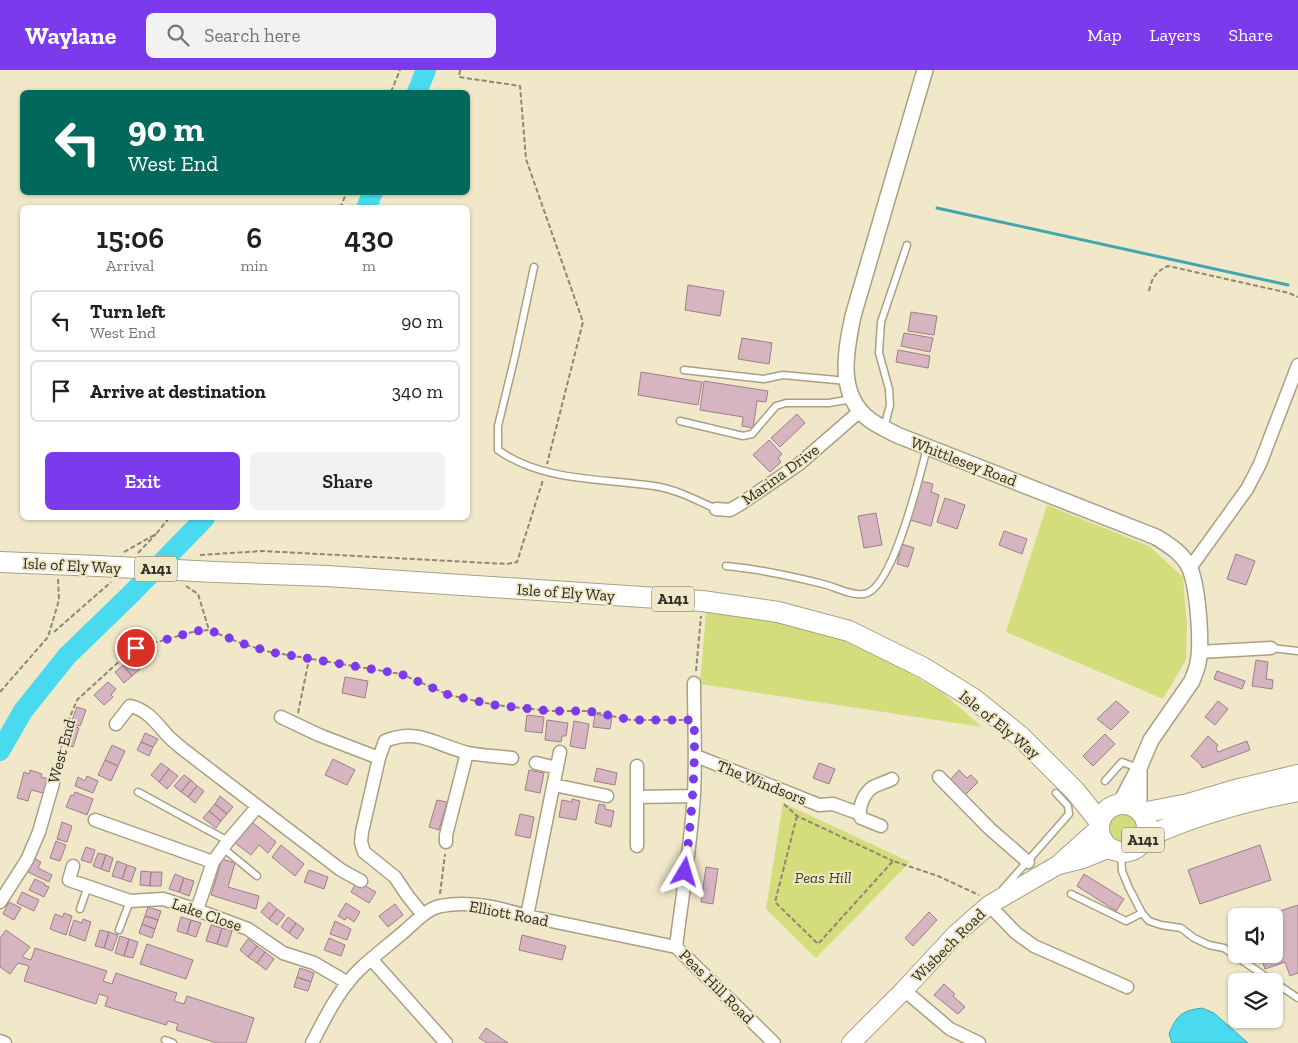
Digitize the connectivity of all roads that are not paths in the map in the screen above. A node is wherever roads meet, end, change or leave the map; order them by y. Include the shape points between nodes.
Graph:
1 (925, 70) edge
2 (907, 245) dead end
3 (534, 266) dead end
4 (1298, 365) edge
5 (684, 370) dead end
6 (847, 381) junction
7 (856, 404) junction
8 (680, 421) dead end
9 (884, 428) junction
10 (928, 446) junction
11 (716, 509) joint
12 (0, 562) edge
13 (726, 566) dead end
14 (1190, 568) junction
15 (1272, 648) joint
16 (1298, 651) edge
17 (1199, 652) junction
18 (694, 683) road end
19 (281, 717) dead end
20 (116, 724) dead end
21 (468, 752) junction
22 (560, 752) dead end
23 (696, 756) junction
24 (379, 758) junction
25 (512, 758) dead end
26 (536, 764) dead end
27 (637, 766) dead end
28 (557, 768) junction
29 (1139, 768) junction
30 (1298, 775) edge
31 (939, 777) dead end
32 (892, 779) dead end
33 (1106, 781) dead end
34 (53, 783) road end
35 (554, 785) junction
36 (1298, 791) edge
37 (138, 792) dead end
38 (1056, 793) dead end
39 (607, 796) dead end
40 (694, 796) junction
41 (637, 797) junction
42 (257, 807) junction
43 (858, 812) junction
44 (1118, 814) junction
45 (95, 820) dead end
46 (881, 826) dead end
47 (1145, 838) junction
48 (446, 842) road end
49 (225, 845) junction
50 (637, 846) dead end
51 (1116, 850) junction
52 (213, 862) junction
53 (1028, 862) junction
54 (1058, 865) junction
55 (73, 866) dead end
56 (257, 876) dead end
57 (361, 881) dead end
58 (88, 886) junction
59 (1071, 894) dead end
60 (130, 901) junction
61 (0, 902) edge
62 (989, 904) junction
63 (80, 909) dead end
64 (197, 910) junction
65 (1142, 913) junction
66 (423, 915) junction
67 (527, 916) junction
68 (119, 930) dead end
69 (676, 947) junction
70 (372, 960) junction
71 (1260, 973) edge
72 (348, 983) junction
73 (1127, 987) dead end
74 (1283, 988) edge
75 (904, 990) junction
76 (1298, 998) edge
77 (165, 1040) dead end
78 (0, 1042) edge
79 (5, 1043) edge
80 (173, 1043) edge
81 (312, 1043) edge
82 (446, 1043) edge
83 (774, 1043) edge
84 (851, 1043) edge
85 (980, 1043) edge

1 - 6 street via 853,316 845,353
2 - 9 lane via 881,322 879,353 890,405
3 - 11 lane, Marina Drive via 498,426 498,450 511,459 545,472 656,486
4 - 14 street via 1260,464 1247,489
5 - 6 lane via 764,379 783,375
6 - 7 street
7 - 8 lane via 786,403 776,406 752,434 743,436
7 - 9 street, Whittlesey Road via 870,421
7 - 11 street, Marina Drive via 799,464 742,504 730,510
9 - 10 street, Whittlesey Road
10 - 13 lane via 901,538 886,572 871,592 862,594
10 - 14 street, Whittlesey Road via 1156,537 1172,547
12 - 44 highway, Isle of Ely Way / A141, bridge via 327,576 702,601 778,612 849,631 924,668 974,699 1020,736 1076,791
14 - 17 street, Whittlesey Road via 1195,590
15 - 16 lane
15 - 17 street
17 - 29 street, Whittlesey Road via 1192,681 1151,740
18 - 23 street, Peas Hill Road
19 - 24 street
20 - 42 street via 130,706 140,708 184,750
21 - 24 street via 411,735 385,741
21 - 25 street
21 - 48 street
22 - 28 street
23 - 40 street, Peas Hill Road
23 - 43 street, The Windsors via 819,805 833,804
24 - 66 street via 362,832 362,847 395,877
26 - 28 street
27 - 41 street
28 - 35 street
29 - 33 lane via 1122,762
29 - 44 street, Whittlesey Road
30 - 44 highway, A141 via 1188,804
31 - 53 street
32 - 43 street via 871,788
34 - 61 street, West End via 27,860
35 - 39 street
35 - 67 street
36 - 47 highway, A141 via 1212,812
37 - 49 lane
38 - 53 lane via 1068,806 1069,814
40 - 41 street
40 - 69 street, Peas Hill Road
41 - 50 street
42 - 49 street
42 - 57 street via 341,870
43 - 46 street, The Windsors via 861,818
44 - 47 highway, A141 via 1147,825
44 - 51 highway, A141 via 1100,836
44 - 54 main road, Wisbech Road
45 - 52 street
47 - 51 highway, A141 via 1135,848
49 - 52 street
49 - 56 lane
51 - 54 main road, Wisbech Road
51 - 65 lane
52 - 64 street
53 - 62 lane
54 - 62 main road, Wisbech Road
55 - 58 street, Lake Close via 69,880
58 - 60 street, Lake Close
58 - 63 lane
59 - 65 lane via 1126,921
60 - 64 street, Lake Close via 163,899
60 - 68 lane
62 - 73 street via 1016,933 1034,946
62 - 75 main road, Wisbech Road
64 - 72 street, Lake Close via 248,929 283,953 314,963
65 - 71 lane via 1149,920 1181,928 1194,938 1224,948
66 - 67 street, Elliott Road via 438,906 466,903
66 - 70 street, Elliott Road
67 - 69 street, Elliott Road
69 - 83 street, Peas Hill Road
70 - 72 street, Elliott Road
70 - 82 street
72 - 81 street, Elliott Road
74 - 76 lane
75 - 84 main road, Wisbech Road
75 - 85 street via 950,1029
77 - 80 lane
78 - 79 street

